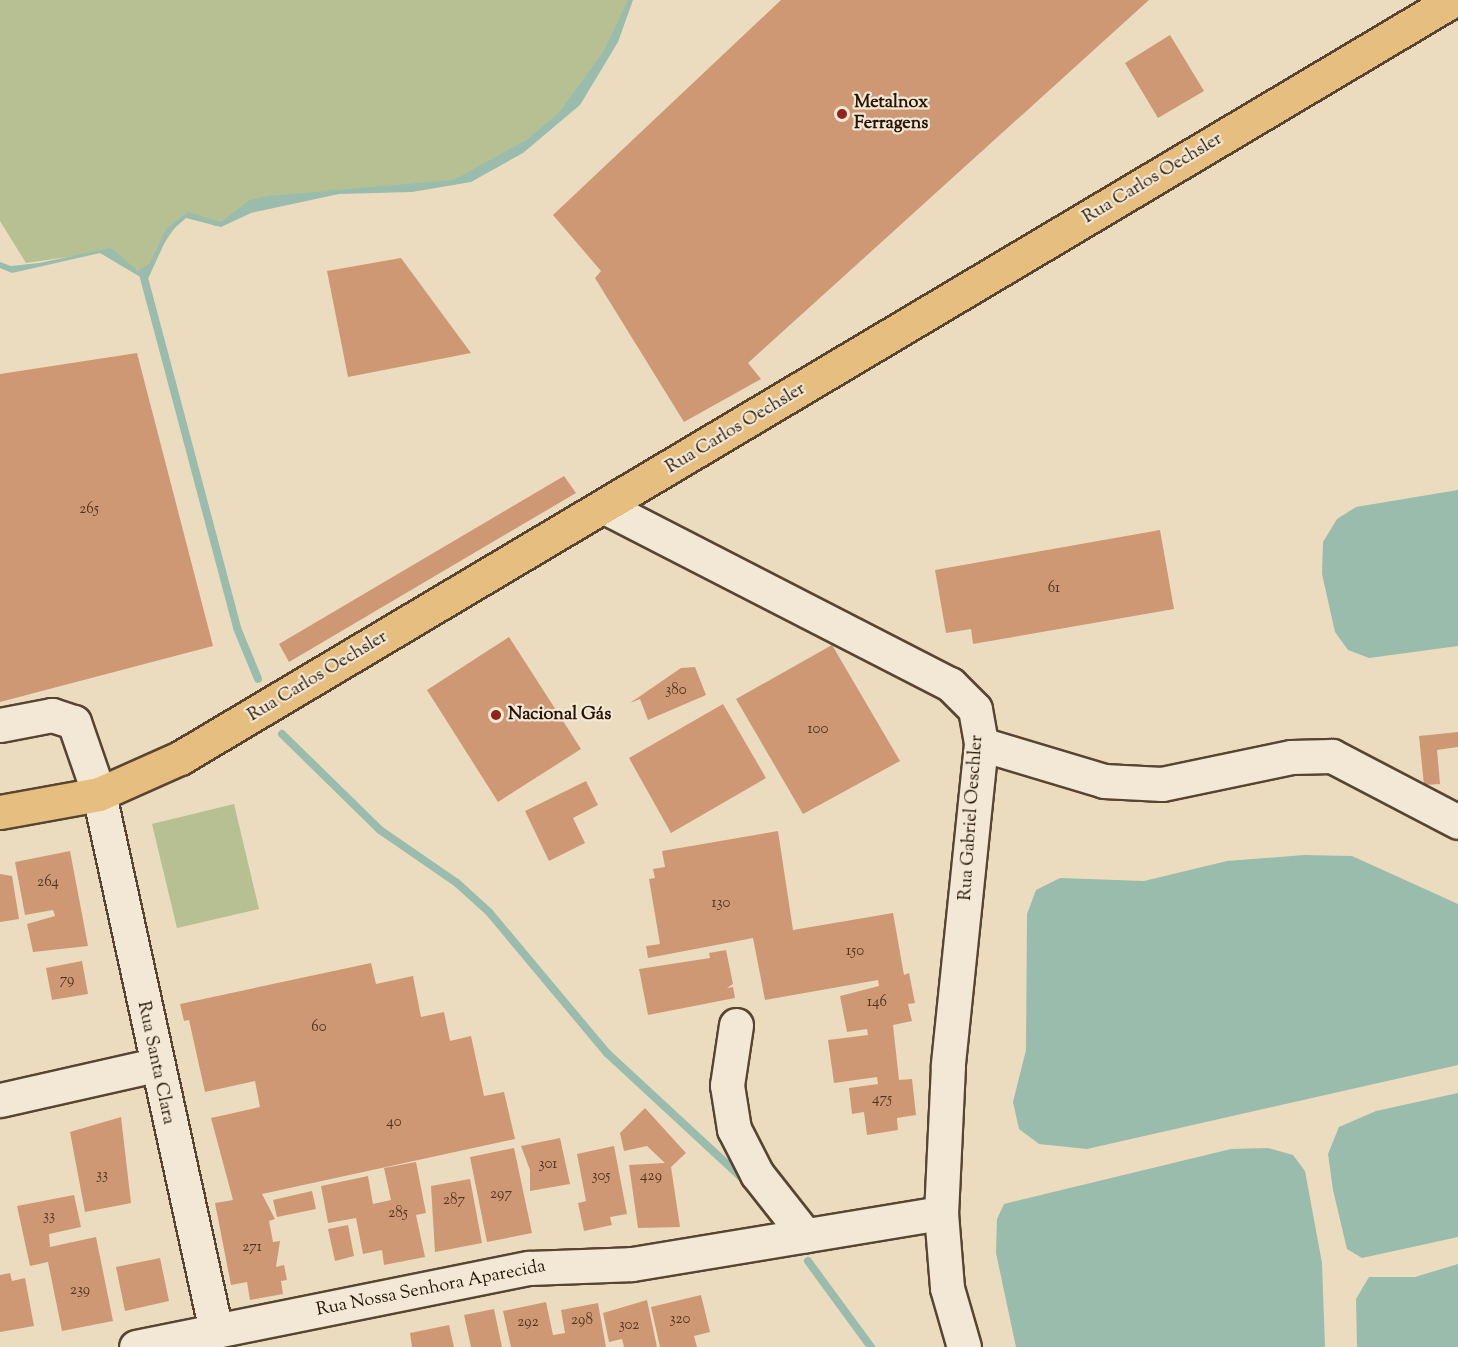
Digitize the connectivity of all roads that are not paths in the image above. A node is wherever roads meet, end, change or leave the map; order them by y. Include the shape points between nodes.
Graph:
1 (1453, 0) edge
2 (605, 507) junction
3 (0, 725) edge
4 (981, 744) junction
5 (99, 794) junction
6 (0, 812) edge
7 (1458, 822) edge
8 (736, 1025) dead end
9 (155, 1065) junction
10 (0, 1100) edge
11 (941, 1213) junction
12 (806, 1235) junction
13 (216, 1331) junction
14 (136, 1347) edge
15 (964, 1347) edge

1 - 2 main road, Rua Carlos Oechsler
2 - 4 street, Rua Gabriel Oeschler via 950,684 975,709
2 - 5 main road, Rua Carlos Oechsler via 180,758
3 - 5 street, Rua Santa Clara via 68,717
4 - 7 street via 1104,781 1162,784 1291,757 1332,756
4 - 11 street, Rua Gabriel Oeschler via 948,1066
5 - 6 main road, Rua Carlos Oechsler
5 - 9 street, Rua Santa Clara
8 - 12 street via 727,1085 734,1129 757,1174
9 - 10 street
9 - 13 street, Rua Santa Clara
11 - 12 street, Rua Nossa Senhora Aparecida
11 - 15 street, Rua Gabriel Oeschler via 947,1288
12 - 13 street, Rua Nossa Senhora Aparecida via 632,1264 529,1268
13 - 14 street, Rua Nossa Senhora Aparecida

